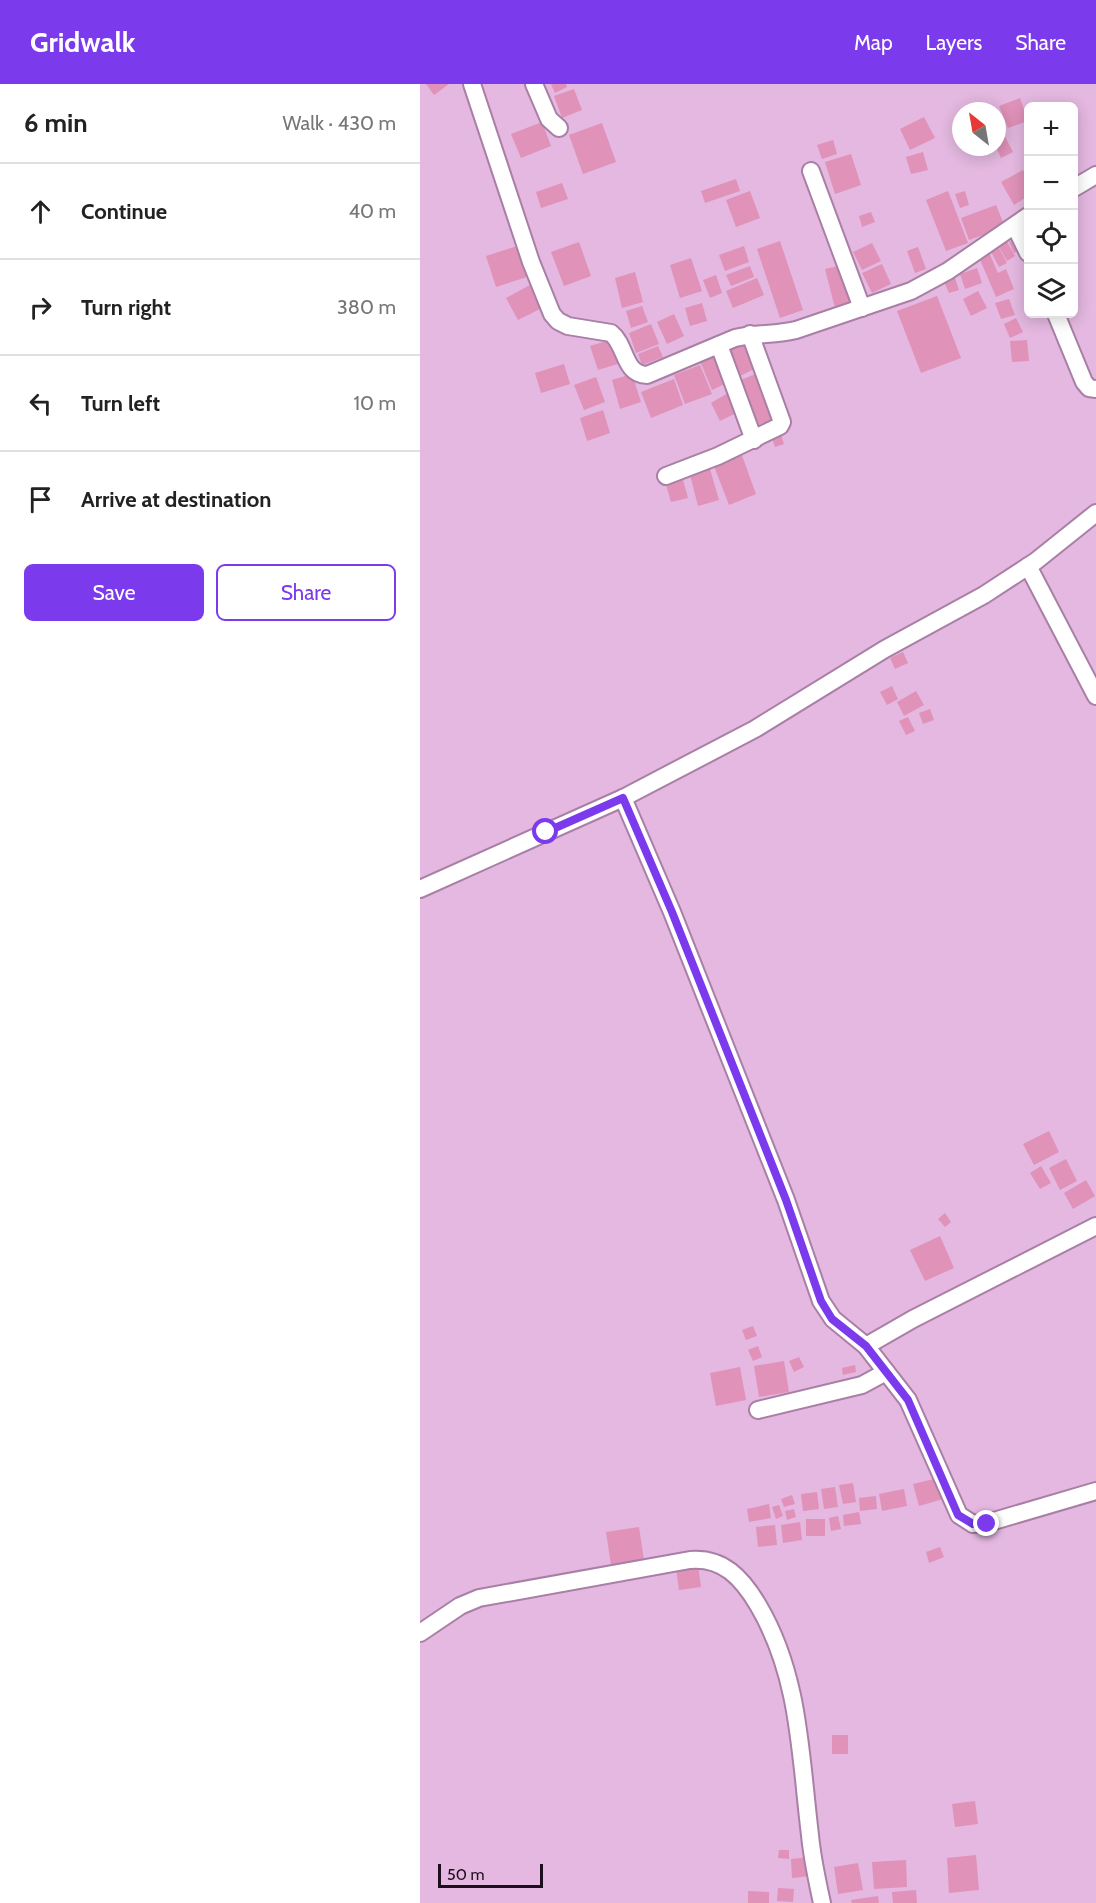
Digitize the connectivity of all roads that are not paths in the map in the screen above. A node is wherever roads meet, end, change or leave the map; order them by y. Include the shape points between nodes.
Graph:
1 (472, 84) edge
2 (534, 84) edge
3 (559, 128) dead end
4 (811, 171) dead end
5 (1096, 175) edge
6 (1078, 186) edge
7 (1022, 221) edge
8 (862, 308) junction
9 (1058, 318) edge
10 (750, 334) junction
11 (719, 345) junction
12 (1096, 389) edge
13 (754, 440) junction
14 (666, 476) dead end
15 (1096, 513) edge
16 (1028, 566) junction
17 (1096, 696) edge
18 (623, 798) junction
19 (420, 889) edge
20 (1096, 1226) edge
21 (866, 1346) junction
22 (886, 1372) junction
23 (758, 1410) dead end
24 (1096, 1491) edge
25 (420, 1633) edge
26 (822, 1903) edge

1 - 11 street via 531,262 558,321 611,333 631,369 640,375
2 - 3 street via 549,119
4 - 8 street
5 - 6 street
7 - 8 street via 948,271 911,291
8 - 10 street via 777,335
9 - 12 street via 1084,382
10 - 11 street
10 - 13 street via 782,422 774,431
11 - 13 street
13 - 14 street
15 - 16 street
16 - 17 street
16 - 18 street via 755,729
18 - 19 street
18 - 21 street via 786,1200 821,1301 832,1319
20 - 21 street
21 - 22 street
22 - 23 street via 862,1384
22 - 24 street via 908,1400 953,1506 965,1521 1002,1521
25 - 26 street via 479,1598 690,1560 717,1562 729,1569 752,1595 770,1625 788,1672 811,1851

